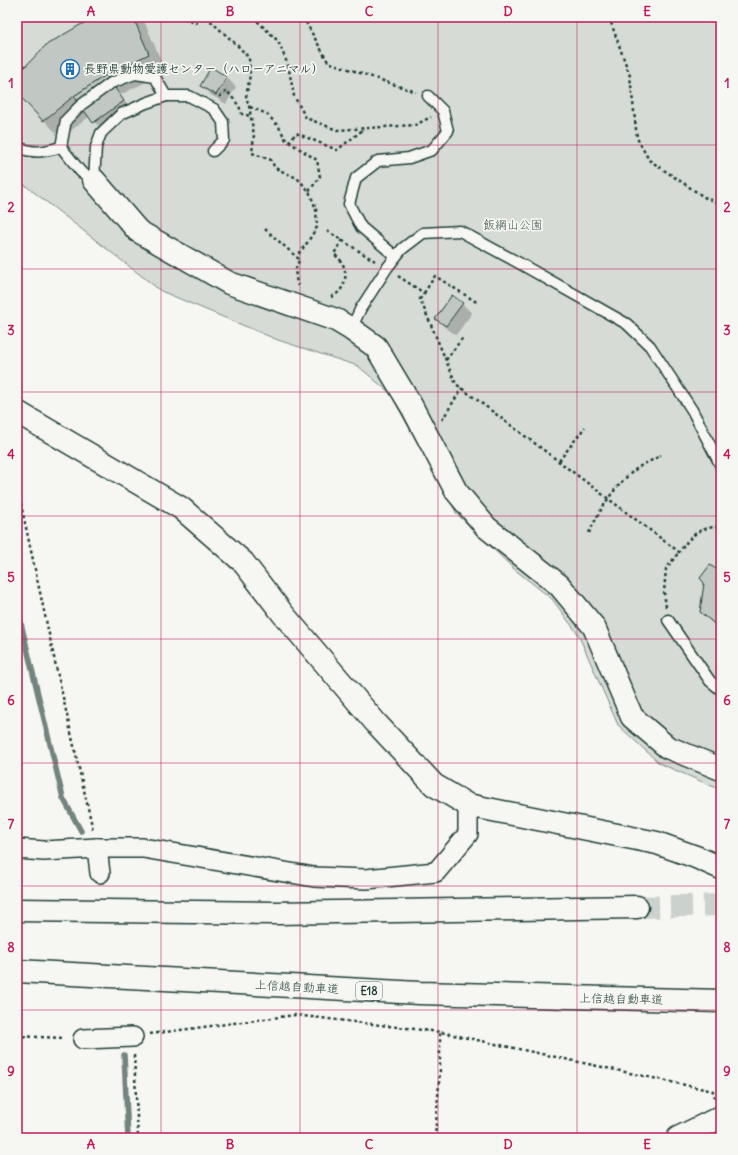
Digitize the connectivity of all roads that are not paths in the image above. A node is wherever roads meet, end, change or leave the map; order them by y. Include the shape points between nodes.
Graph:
1 (166, 96) junction
2 (428, 96) road end
3 (17, 147) edge
4 (61, 147) junction
5 (213, 151) dead end
6 (94, 180) junction
7 (395, 256) junction
8 (351, 329) junction
9 (17, 412) edge
10 (721, 466) edge
11 (668, 620) road end
12 (721, 690) edge
13 (721, 769) edge
14 (468, 805) junction
15 (17, 848) edge
16 (97, 848) junction
17 (721, 868) edge
18 (100, 873) dead end
19 (637, 907) tunnel mouth
20 (17, 910) edge
21 (17, 971) edge
22 (721, 1001) edge
23 (133, 1037) road end
24 (83, 1039) road end
25 (718, 1108) edge
26 (678, 1138) edge

1 - 4 lane via 155,77 135,74 111,83 81,105 66,120
1 - 5 lane via 189,96 214,109 223,122 224,140
1 - 6 lane via 121,114 101,133 96,147
2 - 7 lane via 443,111 448,131 432,150 409,158 378,161 356,178 349,204 361,227
3 - 4 lane via 27,151 45,152
4 - 6 lane via 81,172
6 - 8 main road via 138,231 229,282 336,320
7 - 8 lane via 361,308
7 - 10 lane via 424,233 460,231 627,324 650,346 692,410
8 - 13 main road via 376,347 412,407 456,491 486,527 559,585 594,627 632,717 667,747
9 - 14 main road via 181,508 243,562 283,614 376,723 434,785
11 - 12 lane via 710,681
14 - 16 street via 468,834 436,872 366,879 314,877 143,848
14 - 17 main road via 657,843
15 - 16 street via 44,851
16 - 18 street
19 - 20 main road via 277,913
21 - 22 main road, 上信越自動車道 / E18 via 419,993
23 - 24 street
25 - 26 main road

